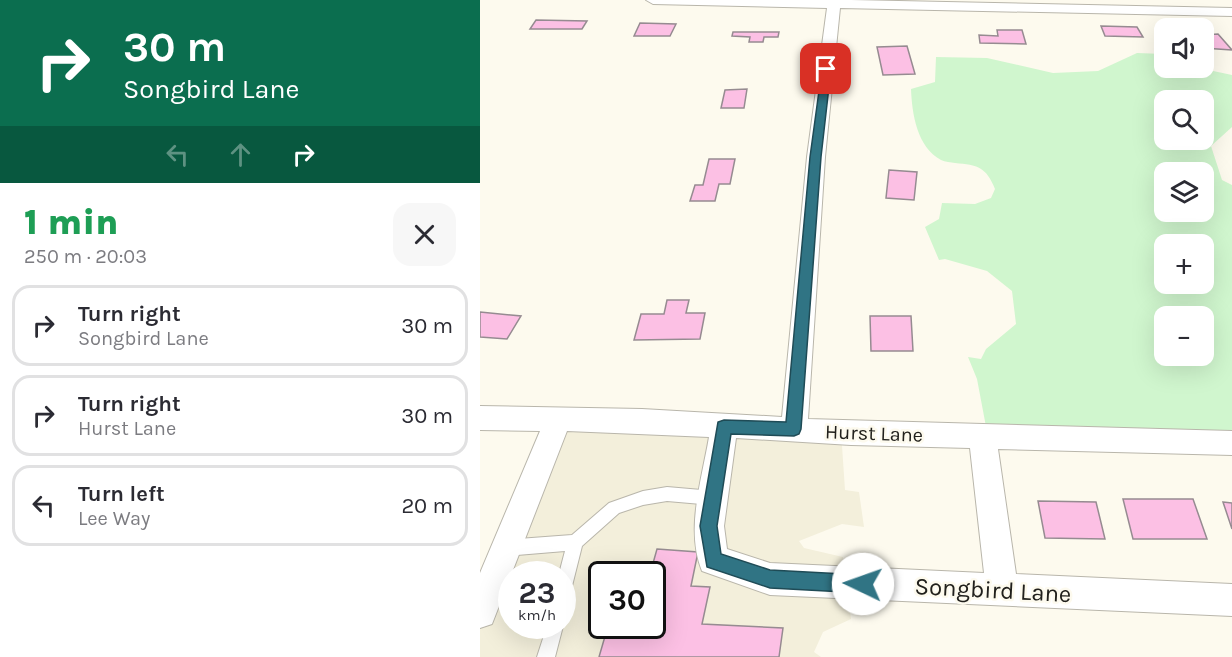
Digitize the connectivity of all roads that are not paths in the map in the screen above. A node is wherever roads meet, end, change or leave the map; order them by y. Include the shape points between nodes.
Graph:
1 (653, 0) edge
2 (834, 3) junction
3 (1163, 6) edge
4 (1232, 12) edge
5 (480, 418) edge
6 (558, 419) junction
7 (724, 427) junction
8 (794, 429) junction
9 (982, 436) junction
10 (1232, 443) edge
11 (713, 498) junction
12 (574, 542) junction
13 (505, 548) junction
14 (570, 561) edge
15 (1002, 591) junction
16 (1232, 600) edge
17 (480, 612) edge
18 (551, 639) edge
19 (546, 657) edge

1 - 2 street
2 - 3 street
2 - 8 street via 816,157
3 - 4 street
5 - 6 street, Hurst Lane
6 - 7 street, Hurst Lane
6 - 13 street
7 - 8 street, Hurst Lane
7 - 11 street, Songbird Lane
8 - 9 street, Hurst Lane
9 - 10 street, Hurst Lane
9 - 15 street
11 - 12 lane via 667,494 614,508
11 - 15 street, Songbird Lane via 709,526 713,561 770,579
12 - 13 lane
12 - 14 lane
13 - 17 street
15 - 16 street, Songbird Lane
18 - 19 lane

